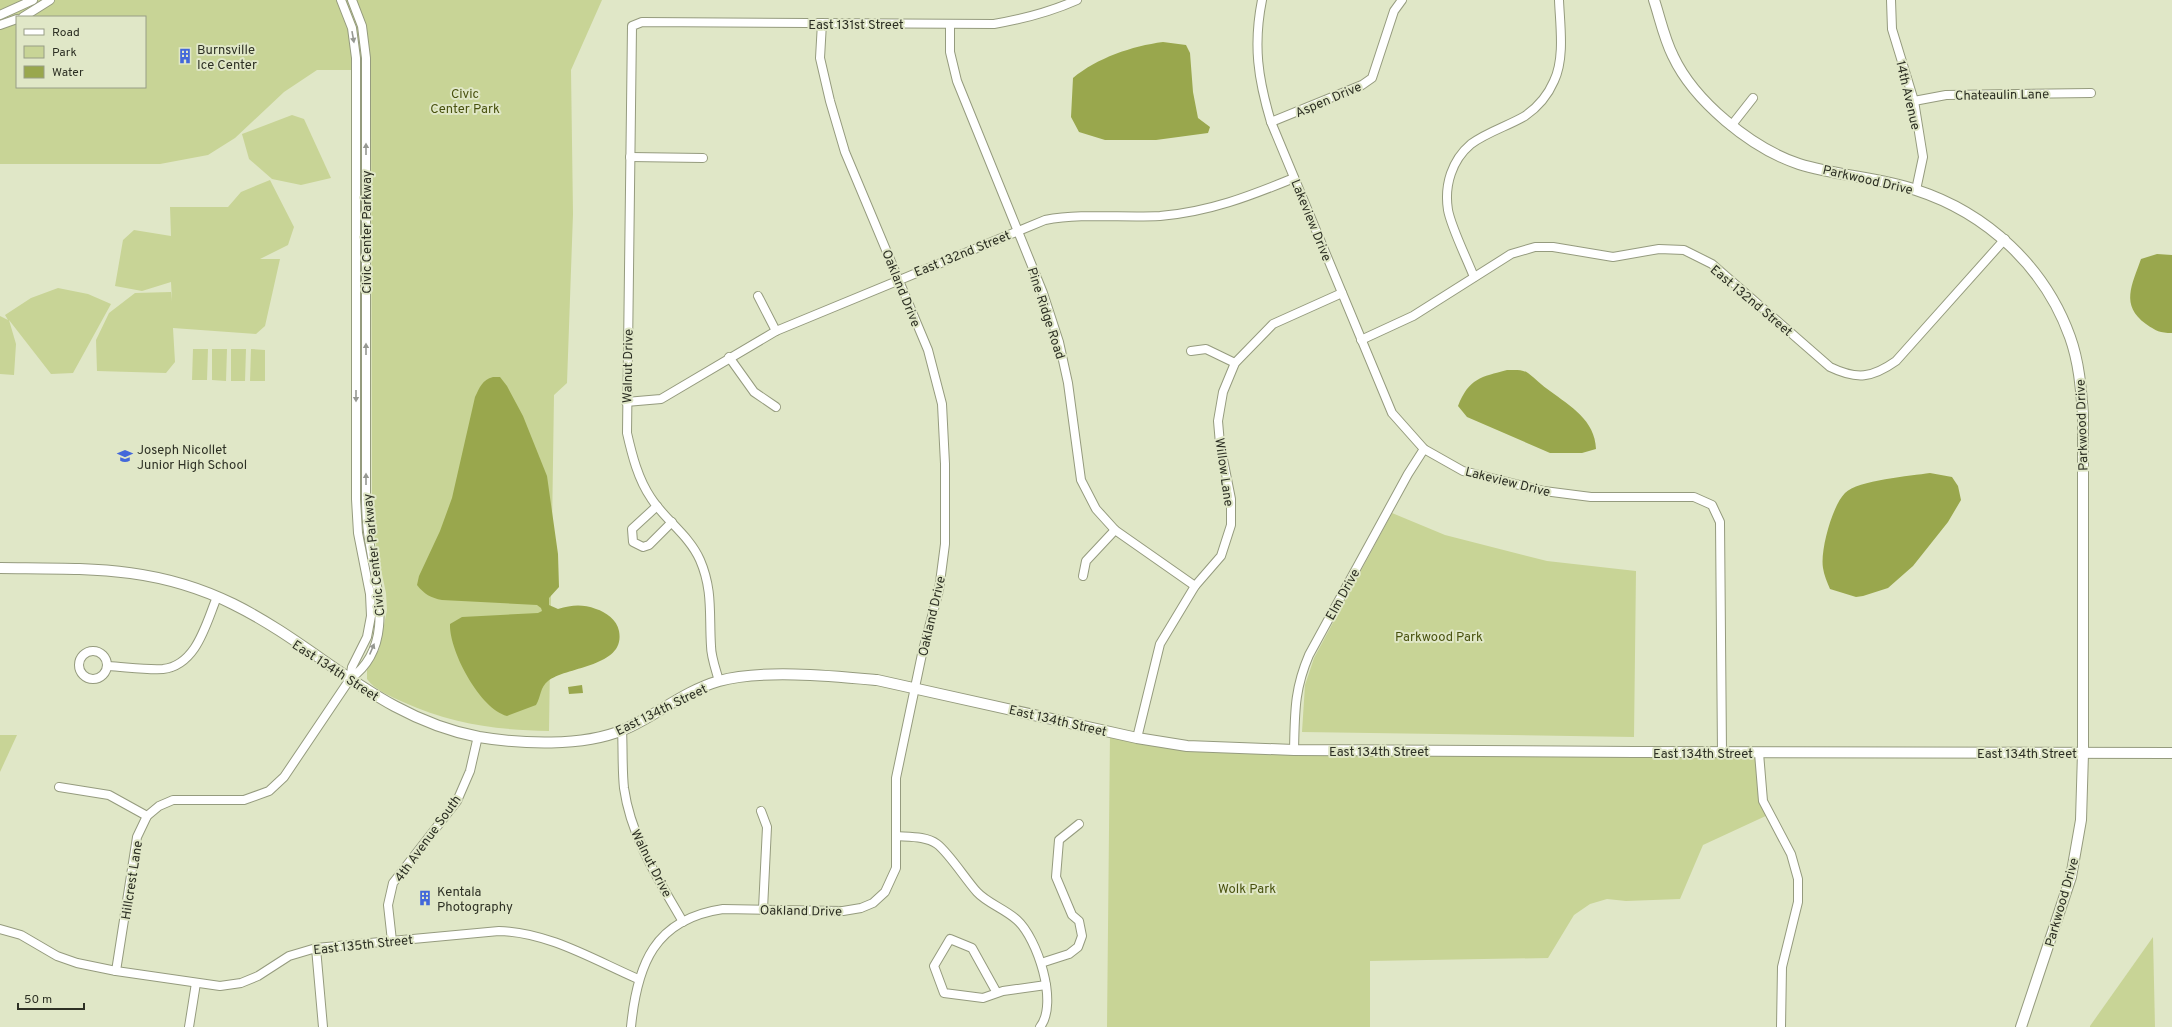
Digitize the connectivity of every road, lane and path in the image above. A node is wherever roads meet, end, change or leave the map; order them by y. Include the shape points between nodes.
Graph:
1 (32, 0) edge
2 (50, 0) edge
3 (341, 0) edge
4 (352, 0) edge
5 (1077, 0) edge
6 (1262, 0) edge
7 (1402, 0) edge
8 (1559, 0) edge
9 (1654, 0) edge
10 (1892, 0) edge
11 (0, 15) edge
12 (25, 16) edge
13 (16, 20) edge
14 (822, 23) junction
15 (950, 24) junction
16 (0, 25) edge
17 (632, 26) joint
18 (2091, 94) dead end
19 (1753, 98) dead end
20 (1914, 101) junction
21 (1271, 122) junction
22 (1731, 126) junction
23 (630, 157) junction
24 (703, 158) dead end
25 (1294, 178) junction
26 (1916, 190) junction
27 (1018, 230) junction
28 (2005, 240) junction
29 (1474, 278) junction
30 (899, 279) junction
31 (1342, 293) junction
32 (758, 296) dead end
33 (776, 331) junction
34 (1361, 340) junction
35 (1191, 351) dead end
36 (728, 357) junction
37 (1235, 363) junction
38 (626, 402) junction
39 (776, 407) dead end
40 (1424, 449) junction
41 (657, 506) junction
42 (672, 522) junction
43 (1115, 530) junction
44 (0, 568) edge
45 (1083, 576) dead end
46 (1195, 586) junction
47 (217, 597) junction
48 (108, 666) dead end
49 (350, 680) junction
50 (719, 681) junction
51 (915, 688) junction
52 (622, 730) junction
53 (478, 736) junction
54 (1137, 738) junction
55 (1294, 750) junction
56 (1722, 753) junction
57 (1759, 753) junction
58 (2083, 753) junction
59 (2172, 753) edge
60 (59, 787) dead end
61 (761, 811) dead end
62 (147, 816) junction
63 (1079, 824) dead end
64 (896, 836) junction
65 (763, 909) junction
66 (683, 922) junction
67 (0, 929) edge
68 (392, 941) junction
69 (316, 948) junction
70 (1041, 963) junction
71 (116, 971) junction
72 (638, 979) junction
73 (196, 983) junction
74 (1046, 985) junction
75 (997, 993) junction
76 (189, 1027) edge
77 (323, 1027) edge
78 (631, 1027) edge
79 (1040, 1027) edge
80 (1781, 1027) edge
81 (2021, 1027) edge

1 - 11 street
2 - 12 street
3 -> 49 street, Civic Center Parkway via 352,28 356,58 356,499 360,544 371,608 367,637 352,667
49 -> 4 street, Civic Center Parkway via 361,669 373,647 381,612 380,592 368,532 366,498 366,58 362,26
5 - 15 street, East 131st Street via 1028,18 994,24
6 - 21 street, Lakeview Drive via 1257,25 1257,59 1261,91
7 - 21 street, Aspen Drive via 1394,11 1372,78 1362,85
8 - 29 street via 1560,55 1555,80 1541,103 1525,116 1472,144 1460,156 1451,173 1446,191 1448,211
9 - 22 street, Parkwood Drive via 1673,56 1698,93
10 - 20 street, 14th Avenue via 1892,29
13 - 16 street
14 - 15 street, East 131st Street
14 - 17 street, East 131st Street via 642,22
14 - 30 street, Oakland Drive via 820,58 840,137
15 - 27 street, Pine Ridge Road via 950,52 957,81
17 - 23 street, Walnut Drive
18 - 20 street, Chateaulin Lane via 1946,95
19 - 22 street
20 - 26 street, 14th Avenue via 1923,157
21 - 25 street, Lakeview Drive
22 - 26 street, Parkwood Drive via 1762,147 1798,164
23 - 24 street
23 - 38 street, Walnut Drive
25 - 27 street, East 132nd Street via 1237,201 1199,212 1159,216 1070,215 1045,220
25 - 31 street, Lakeview Drive
26 - 28 street, Parkwood Drive via 1964,209
27 - 30 street, East 132nd Street
27 - 43 street, Pine Ridge Road via 1044,294 1059,342 1068,382 1081,480 1096,509
28 - 29 street, East 132nd Street via 1896,361 1881,371 1864,376 1845,374 1830,367 1712,264 1684,250 1660,249 1613,257 1553,247 1535,247 1511,254
28 - 58 street, Parkwood Drive via 2031,267 2054,301 2071,338 2080,377 2083,414
29 - 34 street, East 132nd Street via 1413,316
30 - 33 street, East 132nd Street
30 - 51 street, Oakland Drive via 928,350 942,404 945,464 945,544 939,590
31 - 34 street, Lakeview Drive
31 - 37 street, Willow Lane via 1273,324
32 - 33 street
33 - 36 street, East 132nd Street
34 - 40 street, Lakeview Drive via 1392,413
35 - 37 street via 1206,349
36 - 38 street, East 132nd Street via 661,399
36 - 39 street via 754,392
37 - 46 street, Willow Lane via 1223,392 1218,421 1231,499 1231,525 1221,556
38 - 41 street, Walnut Drive via 627,433 634,462 650,498
40 - 55 street, Elm Drive via 1408,474 1304,668 1295,701
40 - 56 street, Lakeview Drive via 1463,471 1544,491 1591,497 1694,497 1712,505 1720,522
41 - 42 street, Walnut Drive
41 - 42 street via 632,529 633,542 643,546 649,545
42 - 50 street, Walnut Drive via 687,538 708,580 711,647
43 - 45 street via 1086,561
43 - 46 street, Pine Ridge Road
44 - 47 street, East 134th Street via 127,571 171,580
46 - 54 street, Willow Lane via 1160,644
47 - 48 street via 193,652 179,665 163,669
47 - 49 street, East 134th Street via 259,619
49 - 53 street, East 134th Street via 391,706 424,721
49 - 62 street, Hillcrest Lane via 284,777 269,791 244,800 173,800 159,806
50 - 51 street, East 134th Street via 760,675 844,676
50 - 52 street, East 134th Street via 688,694
51 - 54 street, East 134th Street
51 - 64 street, Oakland Drive via 896,778
52 - 53 street, East 134th Street via 588,739 549,742 510,741
52 - 66 street, Walnut Drive via 624,788 632,826 646,858
53 - 68 street, 4th Avenue South via 470,772 457,800 393,883 388,904
54 - 55 street, East 134th Street via 1187,746
55 - 56 street, East 134th Street
56 - 57 street, East 134th Street
57 - 58 street, East 134th Street
57 - 80 street via 1763,801 1791,854 1798,879 1798,902 1782,967
58 - 59 street, East 134th Street
58 - 81 street, Parkwood Drive via 2081,820 2071,877
60 - 62 street via 109,795
61 - 65 street via 767,827
62 - 71 street, Hillcrest Lane via 137,837
63 - 70 street via 1059,840 1056,877 1072,915 1079,921 1082,936 1078,947 1069,954
64 - 65 street, Oakland Drive via 896,868 885,892 874,903 843,911
64 - 70 street via 920,837 937,844 978,893 1016,919 1027,930 1036,945
65 - 66 street, Oakland Drive via 711,911
66 - 72 street, Oakland Drive via 653,948
67 - 71 street, East 135th Street via 21,936 57,956
68 - 69 street, East 135th Street
68 - 72 street, East 135th Street via 499,930 520,931 542,937
69 - 73 street, East 135th Street via 289,956 258,976 241,983 220,986
69 - 77 street
70 - 74 street
71 - 73 street, East 135th Street
72 - 78 street, Oakland Drive
73 - 76 street
74 - 75 street
74 - 79 street via 1046,1008
75 - 75 street via 983,998 944,993 934,966 950,939 972,948

